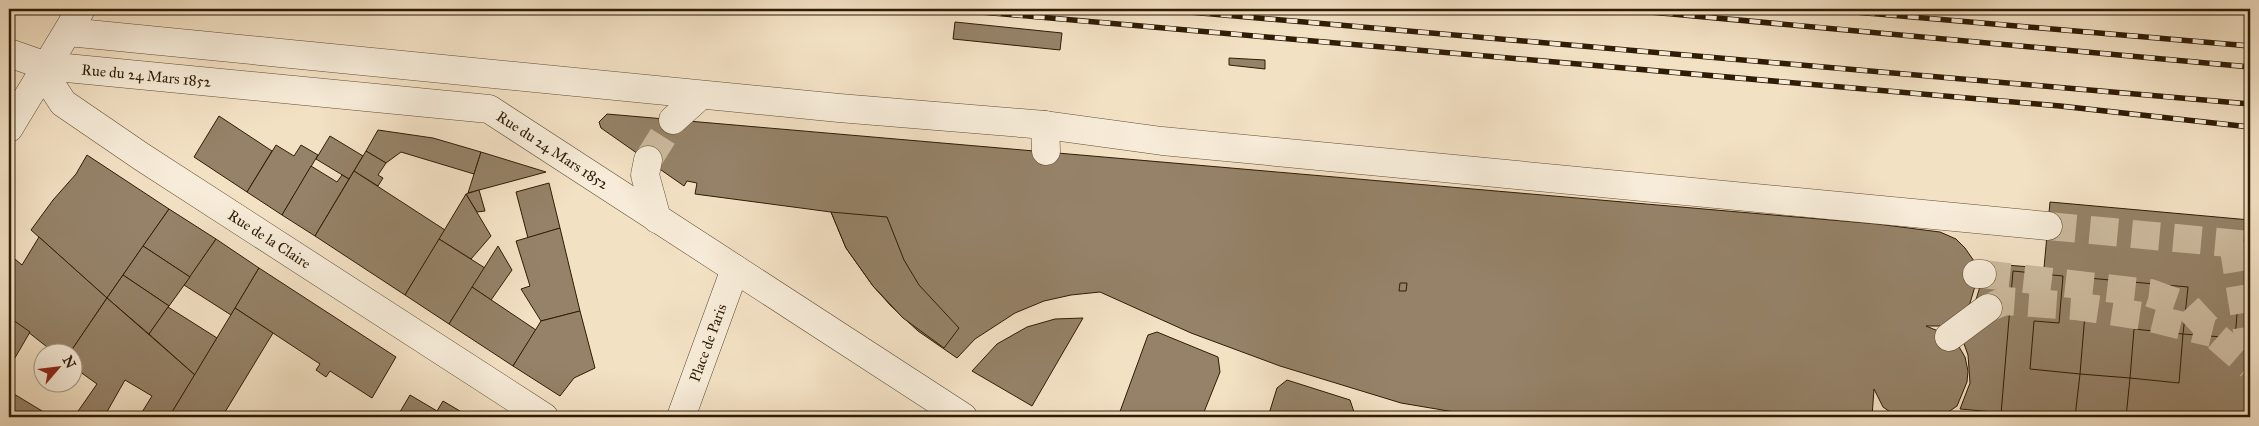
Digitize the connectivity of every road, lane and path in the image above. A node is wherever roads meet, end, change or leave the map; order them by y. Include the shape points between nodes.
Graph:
1 (75, 20) edge
2 (9, 53) edge
3 (46, 66) junction
4 (701, 95) junction
5 (673, 120) tunnel mouth
6 (9, 128) edge
7 (1162, 140) junction
8 (648, 160) tunnel mouth
9 (1180, 162) dead end
10 (657, 218) junction
11 (2048, 226) tunnel mouth
12 (735, 270) junction
13 (1988, 308) tunnel mouth
14 (1949, 337) dead end
15 (544, 417) edge
16 (680, 417) edge
17 (964, 417) edge

1 - 3 street
1 - 4 street
2 - 3 street
3 - 6 street
3 - 10 street, Rue du 24 Mars 1852 via 489,109
3 - 15 street, Rue de la Claire via 48,80 63,103
4 - 5 street
4 - 7 street via 1046,138
7 - 9 street
7 - 11 street via 1894,218
8 - 10 street via 645,175
10 - 12 street, Rue du 24 Mars 1852
12 - 16 street, Place de Paris
12 - 17 street, Rue du 24 Mars 1852
13 - 14 street

